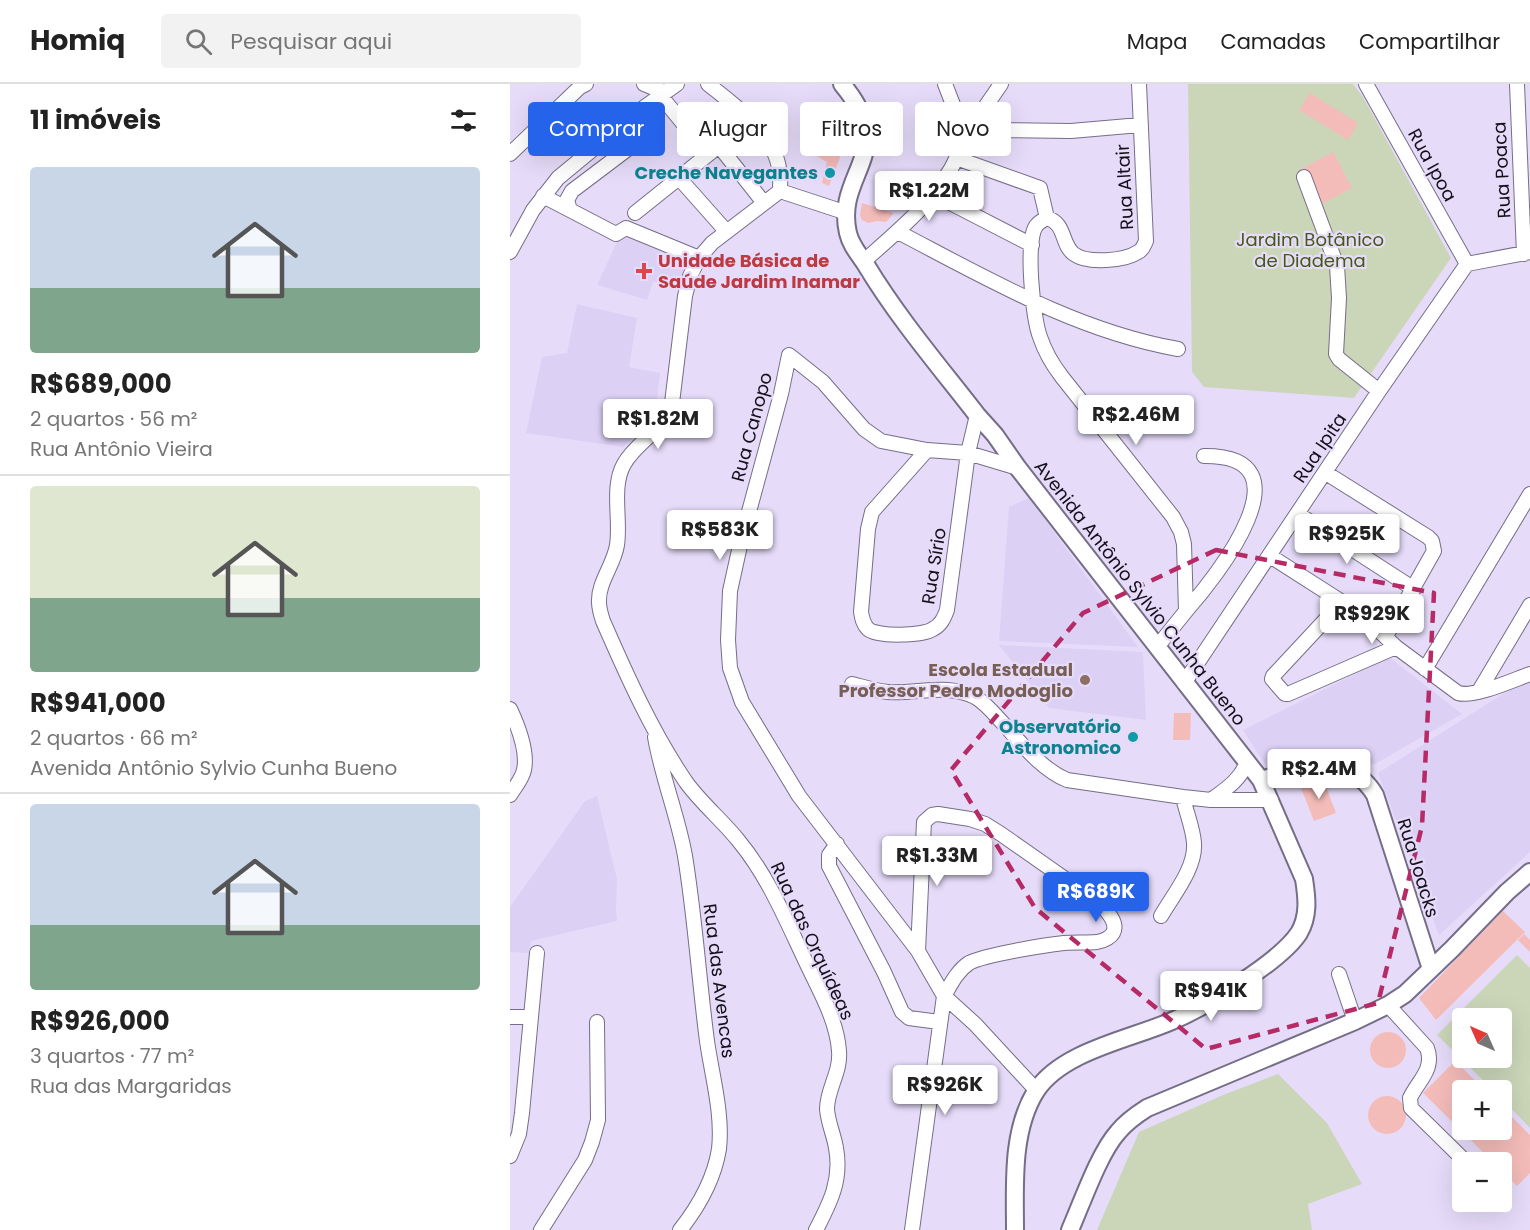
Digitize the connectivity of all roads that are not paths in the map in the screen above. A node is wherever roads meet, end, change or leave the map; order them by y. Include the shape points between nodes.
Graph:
1 (586, 84) edge
2 (644, 84) edge
3 (677, 84) edge
4 (708, 84) edge
5 (842, 84) edge
6 (945, 84) edge
7 (1001, 84) edge
8 (1139, 84) edge
9 (1366, 84) edge
10 (1516, 84) edge
11 (662, 94) junction
12 (728, 102) edge
13 (952, 102) edge
14 (988, 102) edge
15 (677, 110) edge
16 (1140, 125) junction
17 (1011, 130) edge
18 (510, 154) edge
19 (618, 156) edge
20 (706, 156) edge
21 (719, 156) edge
22 (776, 156) edge
23 (957, 157) joint
24 (1304, 177) dead end
25 (679, 178) junction
26 (780, 191) junction
27 (933, 194) junction
28 (543, 196) junction
29 (765, 203) junction
30 (570, 210) junction
31 (635, 213) dead end
32 (847, 213) junction
33 (1047, 218) junction
34 (726, 231) junction
35 (898, 232) junction
36 (1032, 245) junction
37 (510, 252) edge
38 (1527, 253) edge
39 (699, 258) junction
40 (864, 261) junction
41 (1467, 264) junction
42 (1033, 303) junction
43 (1178, 349) dead end
44 (1379, 391) junction
45 (977, 415) junction
46 (927, 450) junction
47 (968, 453) junction
48 (1204, 456) dead end
49 (1018, 468) junction
50 (1326, 473) junction
51 (1530, 494) edge
52 (1298, 514) junction
53 (1270, 556) junction
54 (1414, 589) junction
55 (1342, 602) junction
56 (1530, 605) edge
57 (1186, 611) junction
58 (1386, 636) junction
59 (1157, 647) junction
60 (1396, 647) junction
61 (1425, 669) junction
62 (1530, 674) edge
63 (1185, 682) junction
64 (852, 684) dead end
65 (1479, 691) junction
66 (510, 709) edge
67 (653, 729) junction
68 (1247, 763) junction
69 (1262, 780) junction
70 (510, 795) edge
71 (1183, 797) junction
72 (1211, 800) junction
73 (1271, 800) junction
74 (837, 844) junction
75 (1530, 872) edge
76 (1161, 916) dead end
77 (918, 951) junction
78 (537, 953) dead end
79 (1431, 969) junction
80 (1339, 974) dead end
81 (944, 996) junction
82 (1388, 1005) junction
83 (510, 1017) edge
84 (530, 1017) junction
85 (1355, 1021) junction
86 (597, 1022) dead end
87 (939, 1022) junction
88 (1036, 1091) junction
89 (1456, 1152) edge
90 (510, 1156) edge
91 (541, 1230) edge
92 (680, 1230) edge
93 (816, 1230) edge
94 (912, 1230) edge
95 (1015, 1230) edge
96 (1070, 1230) edge

1 - 18 street
2 - 11 street
3 - 11 street
4 - 12 street
5 - 32 main road, Avenida Antônio Sylvio Cunha Bueno via 864,116 867,138
6 - 13 street
7 - 14 street
8 - 16 street, Rua Altair
9 - 41 street, Rua Ipoa
10 - 38 street, Rua Poaca
11 - 15 street
11 - 28 street via 558,178
16 - 17 street via 1071,131
16 - 33 street, Rua Altair via 1146,241 1143,248 1124,259 1085,260 1070,250 1062,230
19 - 30 street via 572,191 567,200
20 - 25 street
21 - 29 street
22 - 26 street
23 - 27 street
23 - 33 street via 1040,188
24 - 44 street via 1337,266 1336,354
25 - 31 street
25 - 34 street
26 - 29 street
26 - 32 street
27 - 35 street
27 - 36 street
28 - 30 street
28 - 37 street
29 - 34 street
30 - 39 street via 616,234 626,228
32 - 40 main road, Avenida Antônio Sylvio Cunha Bueno via 848,232
33 - 36 street via 1036,226
34 - 39 street
35 - 40 street
35 - 42 street
36 - 42 street
38 - 41 street
39 - 67 street via 685,296 670,412 620,472 616,548 599,602 603,621
40 - 45 main road, Avenida Antônio Sylvio Cunha Bueno via 876,283
41 - 44 street, Rua Ipita
42 - 43 street via 1122,337
42 - 57 street via 1046,354 1181,532 1186,561
44 - 50 street, Rua Ipita
45 - 47 street, Rua Sírio
45 - 49 main road, Avenida Antônio Sylvio Cunha Bueno
46 - 47 street, Rua Canopo
46 - 47 street, Rua Sírio via 872,512 861,612 867,629 876,634 926,633 943,620
46 - 74 street, Rua Canopo via 881,441 872,435 823,382 789,355 730,591 730,668 742,702 799,796
47 - 49 street, Rua Canopo
48 - 57 street via 1222,456 1241,463 1254,479 1255,492 1246,527 1218,572
49 - 59 main road, Avenida Antônio Sylvio Cunha Bueno
50 - 52 street, Rua Ipita
50 - 54 street via 1432,541 1434,551
51 - 61 street
52 - 53 street, Rua Ipita
52 - 54 street
53 - 55 street
53 - 63 street, Rua Ipita
54 - 58 street
55 - 58 street
55 - 60 street via 1273,676 1285,694
56 - 65 street
57 - 59 street
58 - 60 street
59 - 63 main road, Avenida Antônio Sylvio Cunha Bueno
60 - 61 street
61 - 65 street via 1458,693
62 - 65 street
63 - 68 main road, Avenida Antônio Sylvio Cunha Bueno
64 - 71 street via 889,692 961,691 988,708 1056,776
66 - 70 street via 519,732 524,764
67 - 92 street, Rua das Avencas via 685,855 720,1123 714,1172 702,1200
67 - 93 street, Rua das Orquídeas via 688,785 762,872 828,1009 840,1053 827,1106 839,1172
68 - 69 main road, Avenida Antônio Sylvio Cunha Bueno
68 - 72 street via 1234,783
69 - 73 main road, Avenida Antônio Sylvio Cunha Bueno
69 - 79 main road, Rua Joacks via 1318,767 1347,769 1368,782
71 - 72 street
71 - 76 street via 1194,843 1193,856
72 - 73 street
73 - 88 main road, Avenida Antônio Sylvio Cunha Bueno via 1304,879 1307,896 1306,914 1288,946 1202,1007 1095,1049 1062,1067
74 - 77 street, Rua Canopo
74 - 87 street via 829,855 829,866 902,1012 909,1018
75 - 79 main road
77 - 81 street, Rua Canopo
77 - 81 street via 924,822 938,814 970,819 1001,834 1098,902 1114,927 1108,938 1098,942 1051,945 971,962 958,972
78 - 84 street
79 - 82 main road
80 - 85 street
81 - 87 street
81 - 88 street, Rua Canopo via 975,1023
82 - 85 main road
82 - 89 street via 1430,1056 1425,1076 1410,1098 1412,1108
83 - 84 street
84 - 90 street via 519,1134
85 - 96 main road via 1147,1108 1130,1119 1105,1152
86 - 91 street via 598,1120 585,1160
87 - 94 street
88 - 95 main road, Avenida Antônio Sylvio Cunha Bueno via 1020,1133

